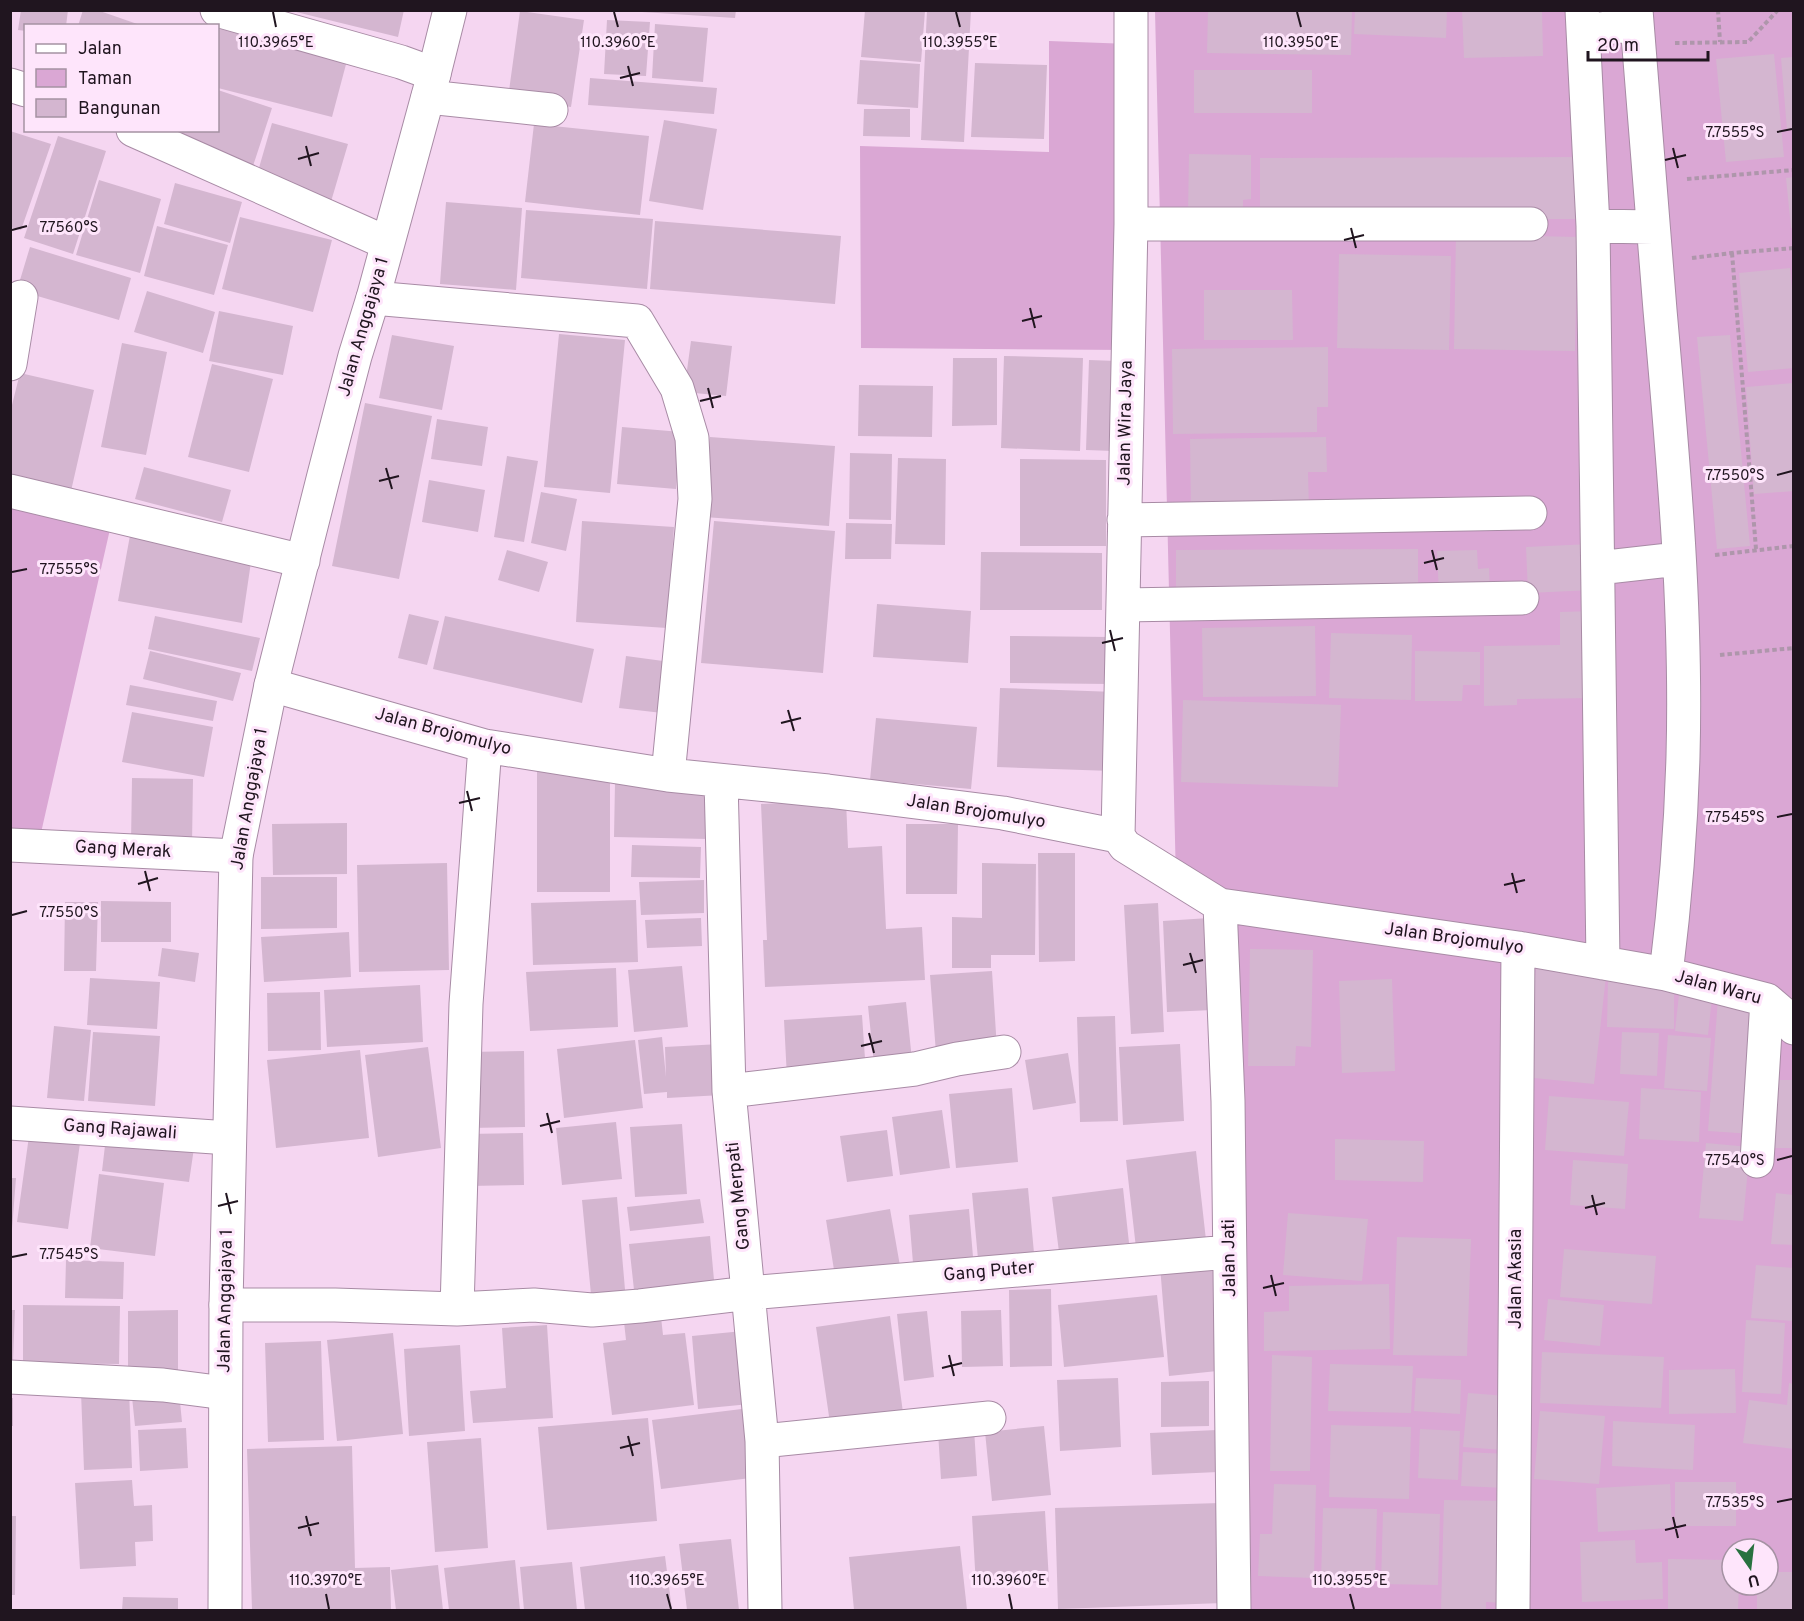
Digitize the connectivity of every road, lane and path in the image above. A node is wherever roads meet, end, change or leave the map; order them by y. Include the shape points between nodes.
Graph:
1 (217, 10) edge
2 (450, 10) edge
3 (1131, 10) edge
4 (1718, 10) edge
5 (1778, 10) edge
6 (1583, 21) edge
7 (1637, 26) edge
8 (1720, 42) junction
9 (431, 86) junction
10 (551, 110) dead end
11 (137, 132) edge
12 (1794, 170) edge
13 (1651, 185) junction
14 (1131, 224) junction
15 (1531, 224) dead end
16 (1593, 226) junction
17 (1653, 227) junction
18 (387, 243) junction
19 (1794, 248) edge
20 (1732, 253) junction
21 (1656, 264) junction
22 (21, 297) dead end
23 (373, 298) junction
24 (10, 364) edge
25 (10, 490) edge
26 (1530, 513) dead end
27 (1124, 520) junction
28 (1794, 546) edge
29 (1756, 549) junction
30 (1678, 559) junction
31 (303, 561) junction
32 (1598, 568) junction
33 (1522, 598) dead end
34 (1123, 605) junction
35 (1794, 648) edge
36 (1682, 659) junction
37 (271, 685) junction
38 (485, 746) junction
39 (668, 775) junction
40 (721, 781) junction
41 (1118, 836) junction
42 (10, 845) edge
43 (236, 856) junction
44 (1220, 905) junction
45 (1518, 948) junction
46 (1604, 963) junction
47 (1666, 974) junction
48 (1767, 1000) junction
49 (1794, 1028) edge
50 (1004, 1052) dead end
51 (729, 1091) junction
52 (10, 1123) edge
53 (229, 1138) junction
54 (1757, 1161) dead end
55 (1229, 1252) junction
56 (749, 1293) junction
57 (226, 1305) junction
58 (458, 1309) junction
59 (10, 1377) edge
60 (225, 1393) junction
61 (989, 1418) dead end
62 (762, 1441) junction
63 (225, 1611) edge
64 (765, 1611) edge
65 (1234, 1611) edge
66 (1513, 1611) edge

1 - 9 street via 401,62
2 - 9 street, Jalan Anggajaya 1
3 - 14 street, Jalan Wira Jaya
4 - 8 path
5 - 8 path via 1748,42
6 - 7 street
6 - 16 street
7 - 8 path via 1650,44
7 - 13 street
9 - 10 street
9 - 18 street, Jalan Anggajaya 1
11 - 18 street
12 - 13 path via 1665,180
13 - 17 street
14 - 15 street
14 - 27 street, Jalan Wira Jaya
16 - 17 street
16 - 32 street
17 - 21 street
18 - 23 street, Jalan Anggajaya 1
19 - 20 path
20 - 21 path
20 - 29 path
21 - 30 street
22 - 24 street
23 - 31 street, Jalan Anggajaya 1
23 - 39 street via 637,321 676,388 692,438 695,499
25 - 31 street
26 - 27 street
27 - 34 street, Jalan Wira Jaya
28 - 29 path
29 - 30 path
30 - 32 street
30 - 36 street
31 - 37 street, Jalan Anggajaya 1
32 - 46 street
33 - 34 street
34 - 41 street, Jalan Wira Jaya
35 - 36 path
36 - 47 street via 1680,829
37 - 38 street, Jalan Brojomulyo
37 - 43 street, Jalan Anggajaya 1
38 - 39 street, Jalan Brojomulyo
38 - 58 street via 466,1004
39 - 40 street, Jalan Brojomulyo
40 - 41 street, Jalan Brojomulyo via 1003,813
40 - 51 street, Gang Merpati
41 - 44 street, Jalan Brojomulyo via 1125,846
42 - 43 street, Gang Merak
43 - 53 street, Jalan Anggajaya 1
44 - 45 street, Jalan Brojomulyo
44 - 55 street, Jalan Jati
45 - 46 street, Jalan Brojomulyo
45 - 66 street, Jalan Akasia
46 - 47 street, Jalan Brojomulyo
47 - 48 street, Jalan Waru
48 - 49 street, Jalan Waru
48 - 54 street
50 - 51 street via 915,1069
51 - 56 street, Gang Merpati
52 - 53 street, Gang Rajawali
53 - 57 street, Jalan Anggajaya 1
55 - 56 street, Gang Puter
55 - 65 street, Jalan Jati
56 - 58 street, Gang Puter via 592,1310 534,1305
56 - 62 street, Gang Merpati
57 - 58 street, Gang Puter
57 - 60 street, Jalan Anggajaya 1
59 - 60 street
60 - 63 street, Jalan Anggajaya 1
61 - 62 street
62 - 64 street, Gang Merpati

